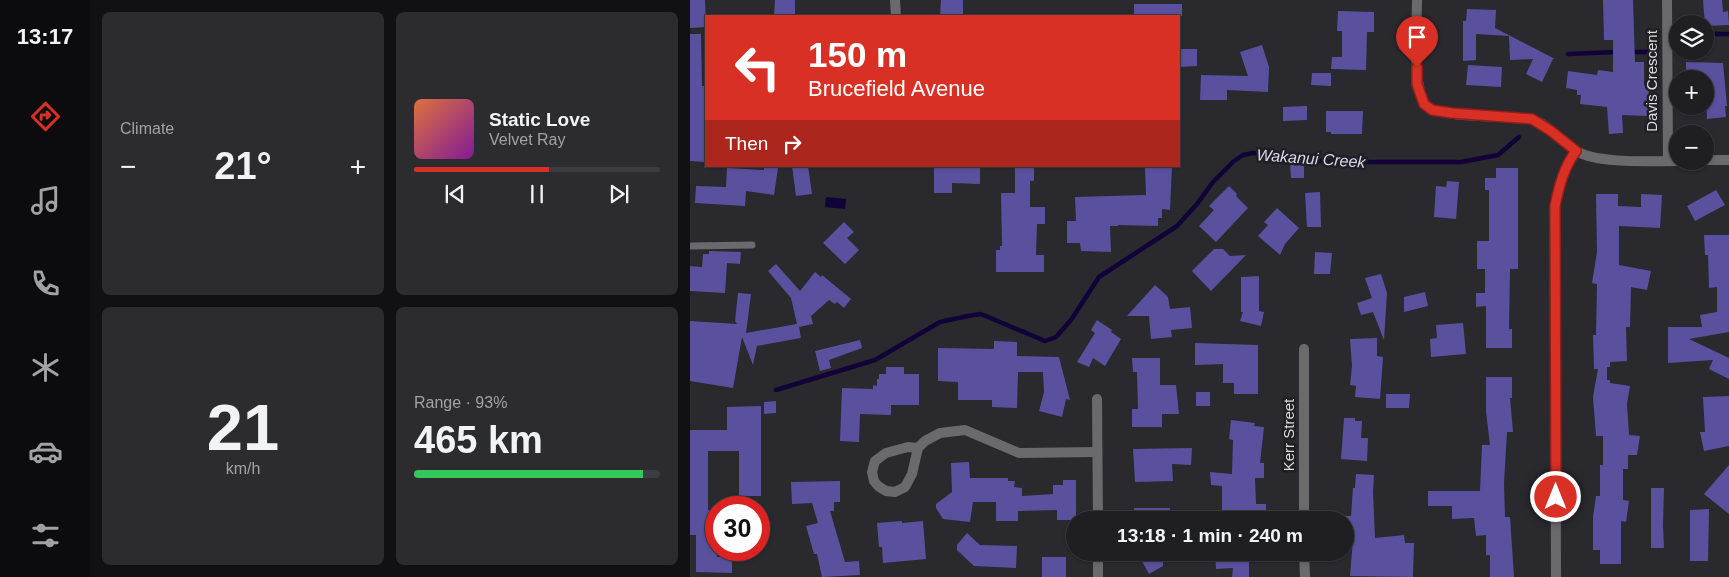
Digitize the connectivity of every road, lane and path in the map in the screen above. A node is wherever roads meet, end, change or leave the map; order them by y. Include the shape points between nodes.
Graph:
1 (895, 0) edge
2 (1417, 0) edge
3 (1667, 0) edge
4 (896, 15) edge
5 (1672, 125) edge
6 (1576, 151) junction
7 (1714, 160) edge
8 (1729, 160) edge
9 (1669, 161) edge
10 (752, 245) dead end
11 (690, 246) edge
12 (1304, 350) dead end
13 (1097, 399) dead end
14 (918, 448) junction
15 (1098, 452) junction
16 (1098, 511) edge
17 (1304, 511) edge
18 (1098, 561) edge
19 (1304, 561) edge
20 (1098, 577) edge
21 (1304, 577) edge
22 (1556, 577) edge

1 - 4 street
2 - 6 street via 1417,84 1424,104 1432,110 1452,113 1532,119
3 - 5 street, Davis Crescent
6 - 9 street via 1600,159
6 - 22 street via 1568,161 1555,206
7 - 8 street
10 - 11 lane
12 - 17 street, Kerr Street
13 - 15 street
14 - 14 street via 912,474 905,487 895,492 878,486 872,472 876,461 886,453 908,447
14 - 15 street via 940,433 966,430 1019,453
15 - 16 street
18 - 20 street
19 - 21 street

